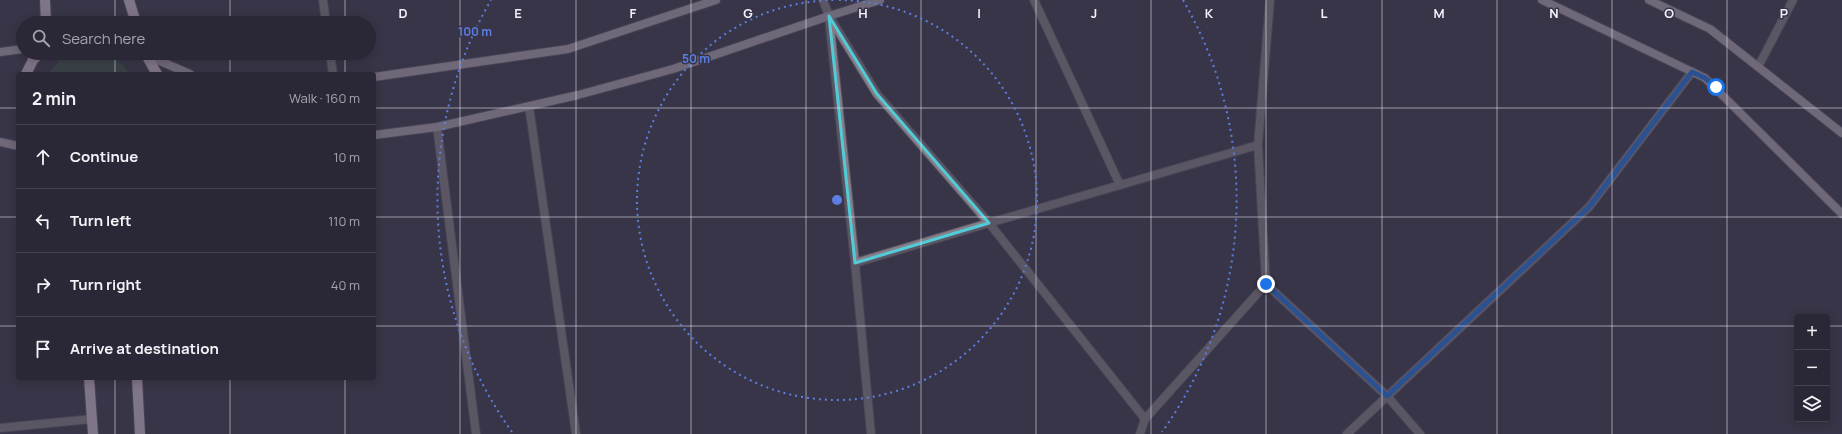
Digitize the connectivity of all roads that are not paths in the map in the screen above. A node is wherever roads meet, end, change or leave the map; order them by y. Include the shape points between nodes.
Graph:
1 (45, 0) edge
2 (129, 0) edge
3 (323, 0) edge
4 (716, 0) edge
5 (823, 0) edge
6 (880, 0) edge
7 (1034, 0) edge
8 (1270, 0) edge
9 (1542, 0) edge
10 (1649, 0) edge
11 (1793, 0) edge
12 (46, 16) edge
13 (134, 16) edge
14 (325, 16) edge
15 (829, 16) junction
16 (16, 50) edge
17 (0, 52) edge
18 (33, 60) edge
19 (149, 60) edge
20 (158, 60) edge
21 (331, 60) edge
22 (1758, 67) junction
23 (27, 72) edge
24 (156, 72) edge
25 (186, 72) edge
26 (333, 72) edge
27 (1692, 72) junction
28 (376, 77) edge
29 (529, 106) junction
30 (437, 127) junction
31 (1842, 133) edge
32 (376, 135) edge
33 (0, 142) edge
34 (1258, 145) junction
35 (16, 146) edge
36 (1120, 185) junction
37 (1842, 214) edge
38 (989, 223) junction
39 (855, 263) junction
40 (1266, 284) junction
41 (89, 380) edge
42 (137, 380) edge
43 (1387, 396) junction
44 (92, 419) junction
45 (1145, 419) junction
46 (0, 428) edge
47 (93, 434) edge
48 (140, 434) edge
49 (476, 434) edge
50 (576, 434) edge
51 (871, 434) edge
52 (1140, 434) edge
53 (1346, 434) edge
54 (1420, 434) edge

1 - 12 main road
2 - 13 main road
3 - 14 street
4 - 28 street via 568,49
5 - 15 street
6 - 15 street
7 - 36 street
8 - 34 street
9 - 27 street
10 - 22 street via 1710,29
11 - 22 street
15 - 29 street via 673,69
15 - 38 street via 877,94
15 - 39 street
16 - 17 street
18 - 23 main road
19 - 24 main road
20 - 25 street
21 - 26 street
22 - 31 street
27 - 37 street via 1716,87
27 - 43 street via 1589,207
29 - 30 street
29 - 50 street
30 - 32 street
30 - 49 street
33 - 35 street
34 - 36 street
34 - 40 street
36 - 38 street
38 - 39 street
38 - 45 street
39 - 51 street
40 - 43 street
40 - 45 street
41 - 44 main road
42 - 48 main road
43 - 53 street
43 - 54 street
44 - 46 street
44 - 47 main road
45 - 52 street

